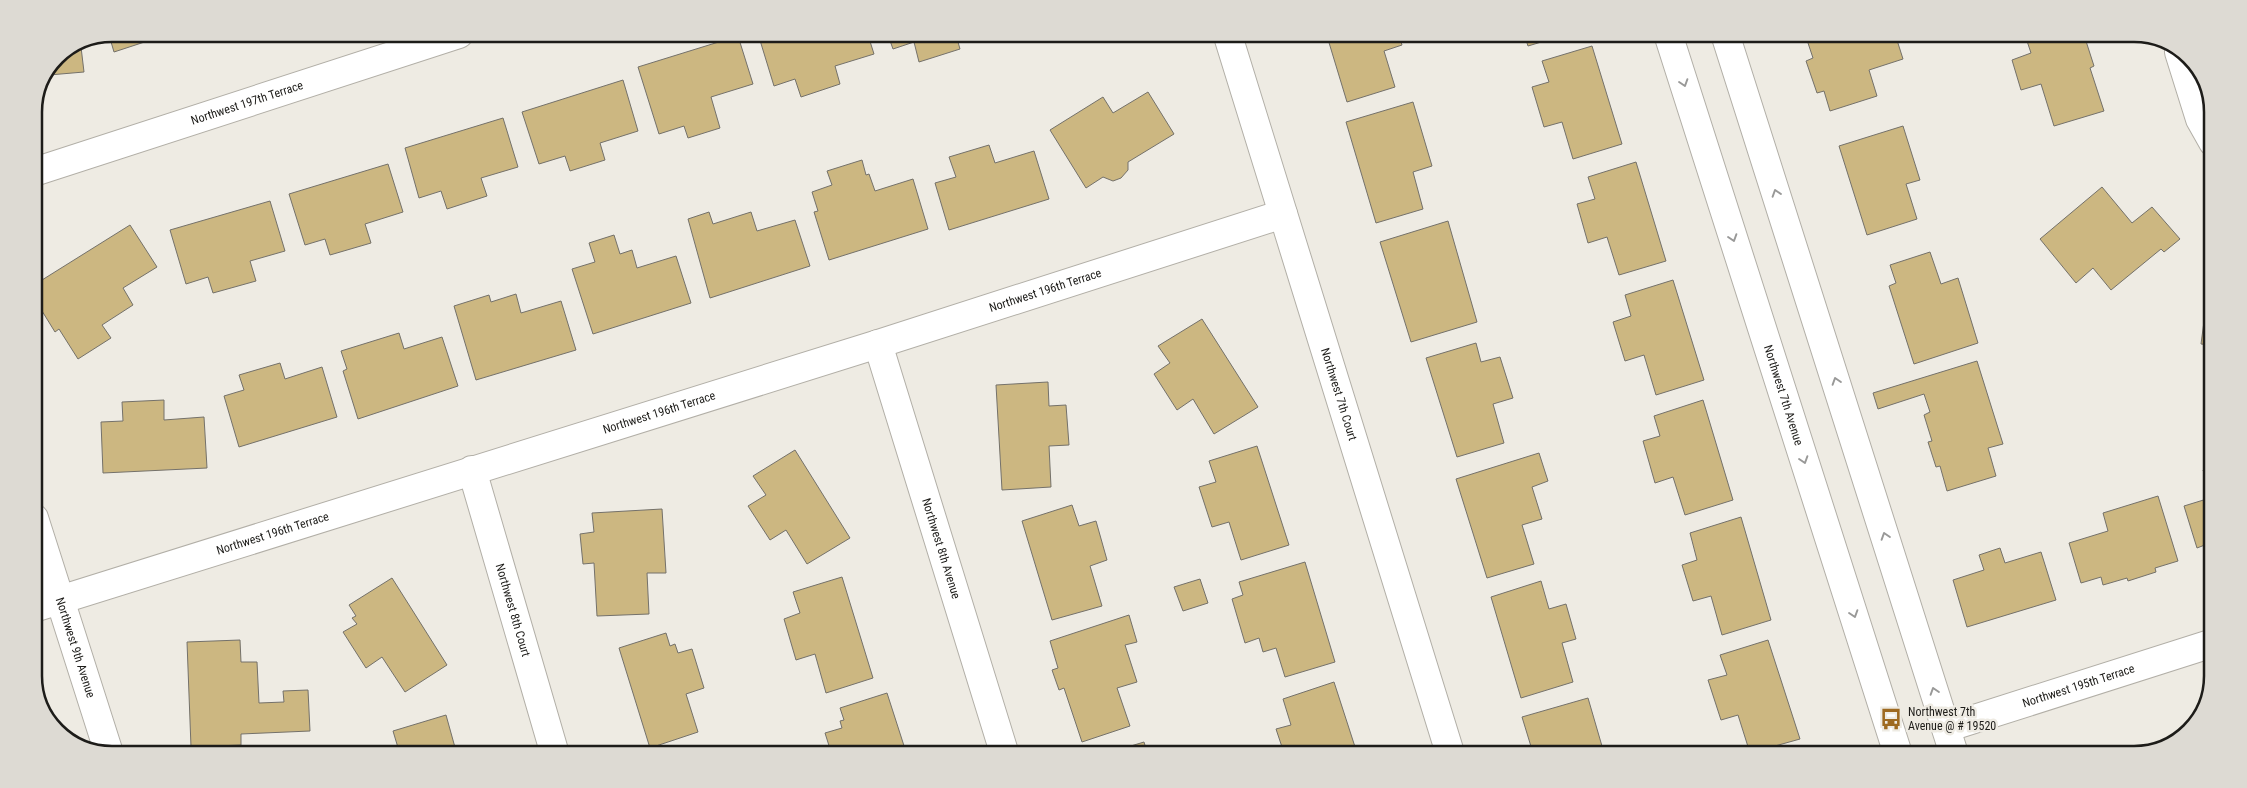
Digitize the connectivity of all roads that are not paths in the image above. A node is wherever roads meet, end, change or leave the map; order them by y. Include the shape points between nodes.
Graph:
1 (434, 42) edge
2 (1230, 42) edge
3 (1671, 42) edge
4 (1728, 42) edge
5 (2182, 61) edge
6 (2204, 126) edge
7 (43, 169) edge
8 (1283, 214) junction
9 (878, 344) junction
10 (472, 470) junction
11 (43, 546) edge
12 (60, 600) junction
13 (43, 605) edge
14 (2204, 646) edge
15 (1946, 728) junction
16 (106, 745) edge
17 (553, 746) edge
18 (1002, 746) edge
19 (1448, 746) edge
20 (1895, 746) edge
21 (1952, 746) edge

1 - 7 street, Northwest 197th Terrace
2 - 8 street, Northwest 7th Court
3 -> 20 street, Northwest 7th Avenue
15 -> 4 street
5 - 6 street
8 - 9 street, Northwest 196th Terrace
8 - 19 street, Northwest 7th Court
9 - 10 street, Northwest 196th Terrace
9 - 18 street, Northwest 8th Avenue
10 - 12 street, Northwest 196th Terrace
10 - 17 street, Northwest 8th Court
11 - 12 street, Northwest 9th Avenue
12 - 13 street, Northwest 196th Terrace
12 - 16 street, Northwest 9th Avenue
14 - 15 street, Northwest 195th Terrace
15 - 21 street

